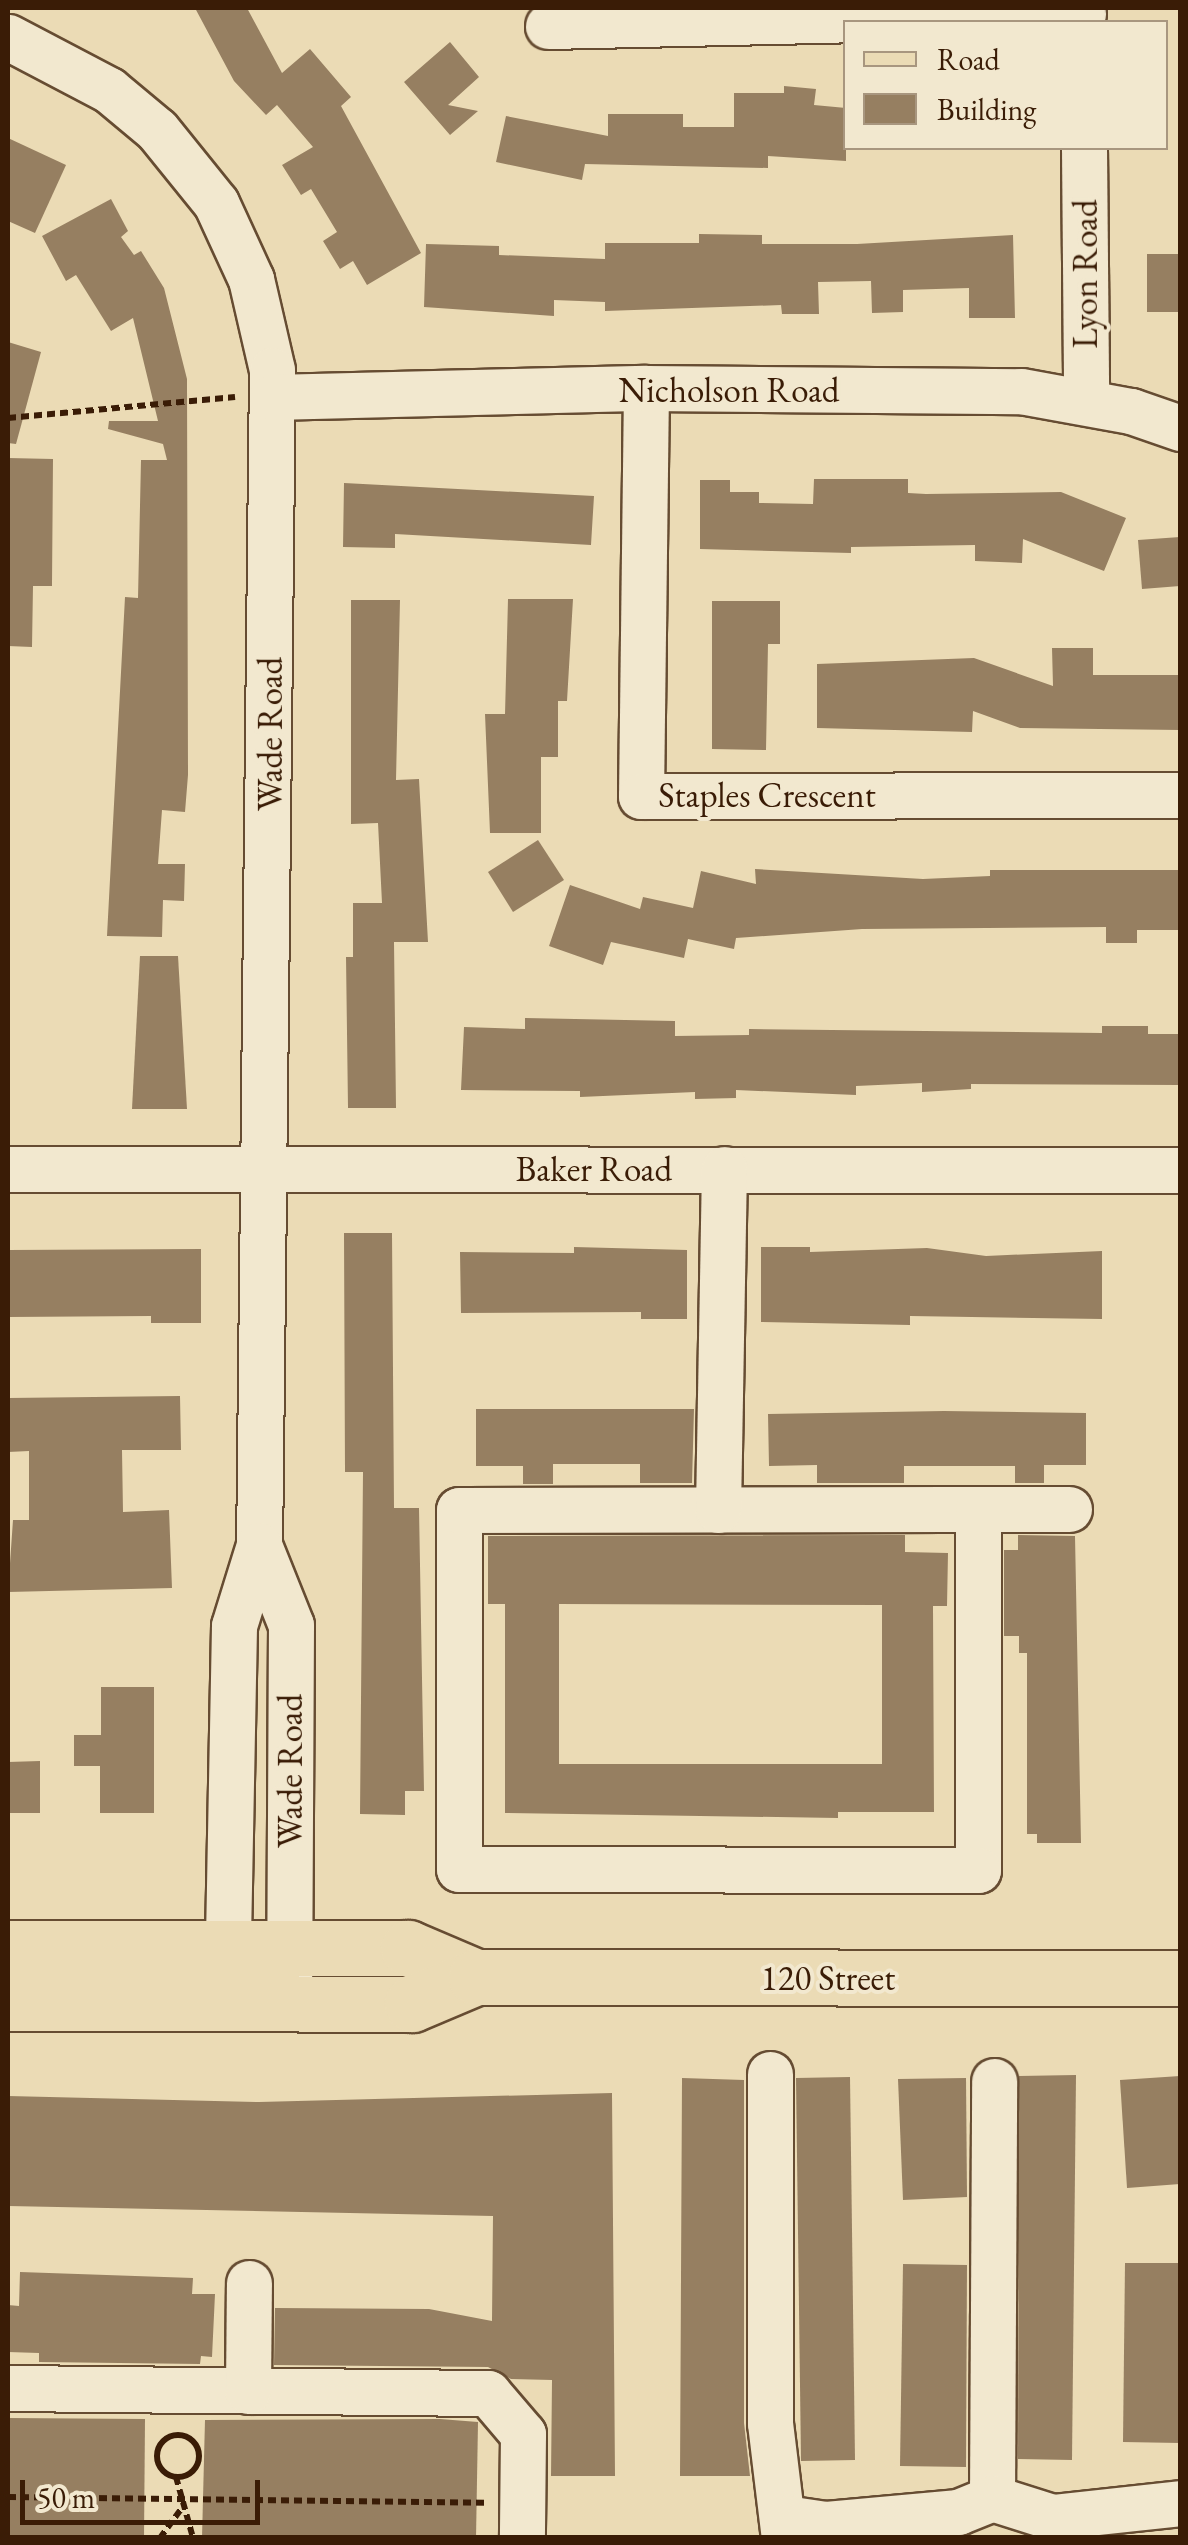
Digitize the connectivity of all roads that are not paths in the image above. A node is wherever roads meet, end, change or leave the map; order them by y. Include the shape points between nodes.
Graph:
1 (1083, 15) edge
2 (548, 26) dead end
3 (8, 37) edge
4 (1084, 150) edge
5 (646, 388) junction
6 (254, 397) junction
7 (1086, 401) junction
8 (1180, 428) edge
9 (1180, 794) edge
10 (8, 1169) edge
11 (267, 1169) junction
12 (724, 1169) junction
13 (1180, 1170) edge
14 (978, 1509) junction
15 (1069, 1509) dead end
16 (718, 1510) junction
17 (259, 1545) junction
18 (8, 1948) edge
19 (228, 1948) junction
20 (289, 1948) junction
21 (476, 1978) junction
22 (1180, 1978) edge
23 (8, 2003) edge
24 (227, 2003) junction
25 (289, 2003) junction
26 (770, 2074) dead end
27 (994, 2081) dead end
28 (249, 2283) dead end
29 (8, 2388) edge
30 (248, 2391) junction
31 (992, 2498) junction
32 (1180, 2503) edge
33 (522, 2521) edge
34 (785, 2528) edge

1 - 2 street
3 - 6 street, Wade Road via 109,90 157,130 216,203 251,279
4 - 7 street, Lyon Road
5 - 6 street, Nicholson Road
5 - 7 street, Nicholson Road via 1021,391
5 - 9 street, Staples Crescent via 640,796
6 - 11 street, Wade Road
7 - 8 street, Nicholson Road
10 - 11 street, Baker Road
11 - 12 street, Baker Road
11 - 17 street, Wade Road
12 - 13 street, Baker Road
12 - 16 street
14 - 15 street
14 - 16 street
14 - 16 street via 978,1870 459,1868 459,1510
17 - 19 street, Wade Road via 234,1626
17 - 20 street, Wade Road via 291,1625
18 - 19 main road, 120 Street
19 - 20 main road, 120 Street
19 - 24 street, Wade Road
20 - 21 main road, 120 Street via 408,1948
20 - 25 street, Wade Road
21 - 22 main road, 120 Street
21 - 25 main road, 120 Street via 412,2004
23 - 24 main road, 120 Street
24 - 25 main road, 120 Street
26 - 34 street via 770,2424
27 - 31 street
28 - 30 street
29 - 30 street
30 - 33 street via 488,2393 523,2434
31 - 32 street via 1052,2517
31 - 34 street via 958,2512

